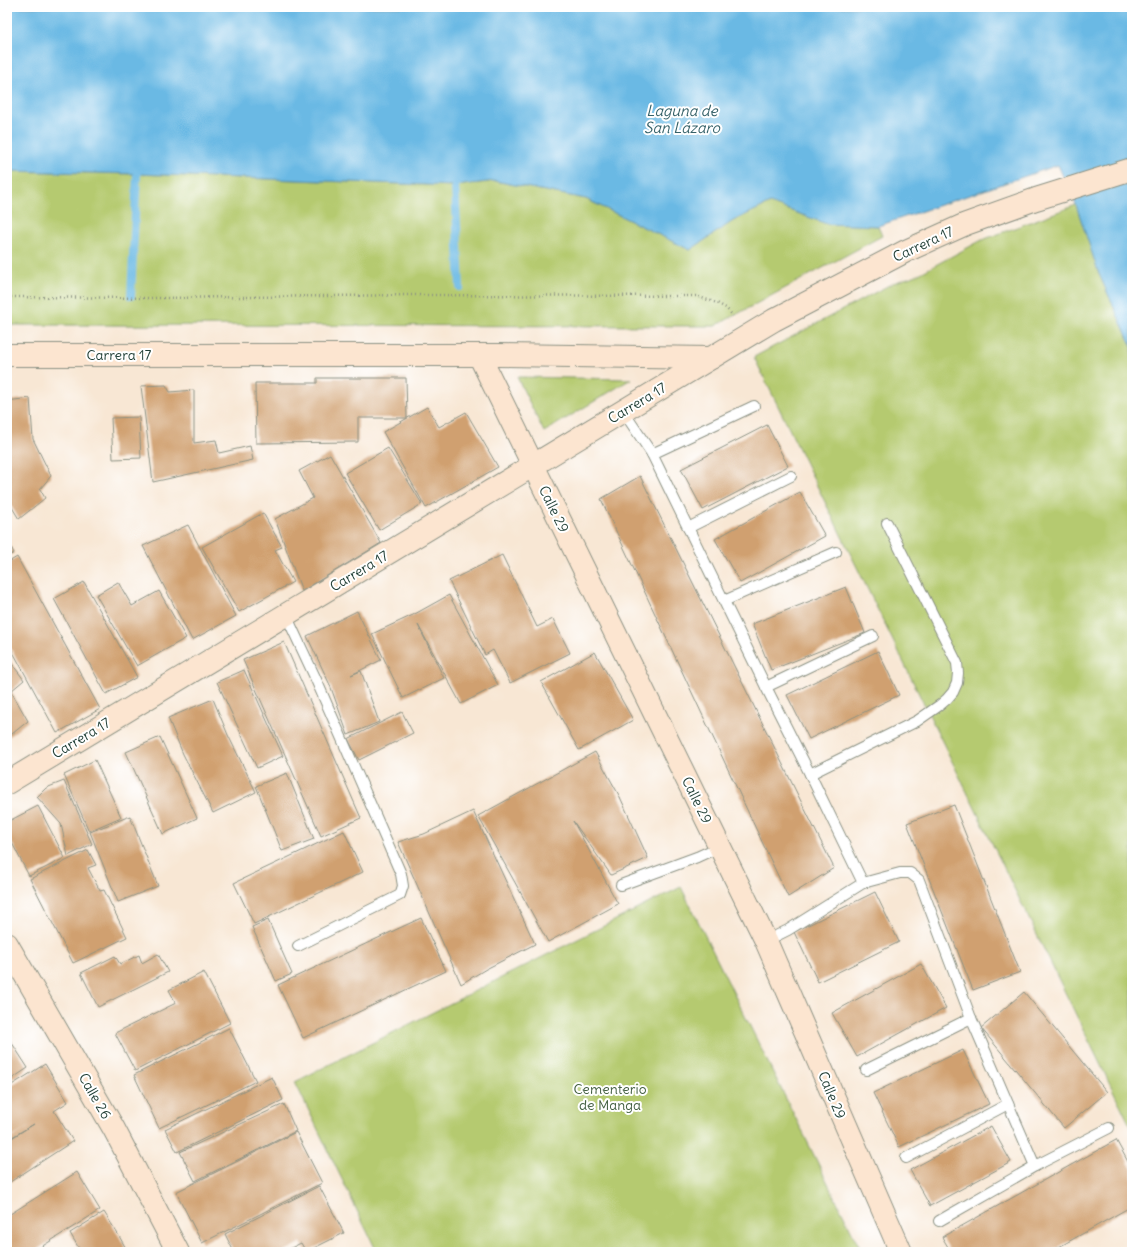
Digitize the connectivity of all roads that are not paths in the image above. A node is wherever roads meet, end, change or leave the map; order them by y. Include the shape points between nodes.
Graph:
1 (1132, 169) edge
2 (7, 355) edge
3 (479, 355) junction
4 (711, 358) junction
5 (754, 406) dead end
6 (623, 412) junction
7 (652, 454) junction
8 (533, 466) junction
9 (791, 476) dead end
10 (887, 524) dead end
11 (688, 528) junction
12 (836, 552) dead end
13 (724, 601) junction
14 (286, 615) junction
15 (873, 636) dead end
16 (766, 687) junction
17 (810, 774) junction
18 (7, 782) edge
19 (719, 847) junction
20 (863, 884) junction
21 (621, 885) dead end
22 (766, 941) junction
23 (7, 944) edge
24 (298, 946) dead end
25 (971, 1018) junction
26 (866, 1070) dead end
27 (1008, 1104) junction
28 (1109, 1128) dead end
29 (906, 1158) dead end
30 (1035, 1166) junction
31 (939, 1221) dead end
32 (178, 1252) edge
33 (901, 1252) edge

1 - 4 main road, Carrera 17 via 966,224 906,251
2 - 3 main road, Carrera 17
3 - 4 main road, Carrera 17
3 - 8 main road, Calle 29
4 - 6 main road, Carrera 17
5 - 7 lane
6 - 7 lane
6 - 8 main road, Carrera 17
7 - 11 lane
8 - 14 main road, Carrera 17
8 - 19 main road, Calle 29
9 - 11 lane
10 - 17 lane via 957,664 957,683 947,699 917,721
11 - 13 lane
12 - 13 lane
13 - 16 lane
14 - 18 main road, Carrera 17
14 - 24 lane via 401,874 403,886 400,894
15 - 16 lane
16 - 17 lane
17 - 20 lane
19 - 21 lane
19 - 22 main road, Calle 29
20 - 22 lane
20 - 25 lane via 900,873 910,873 919,880
22 - 33 main road, Calle 29
23 - 32 main road, Calle 26 via 114,1129
25 - 26 lane
25 - 27 lane
27 - 29 lane
27 - 30 lane
28 - 30 lane
30 - 31 lane

